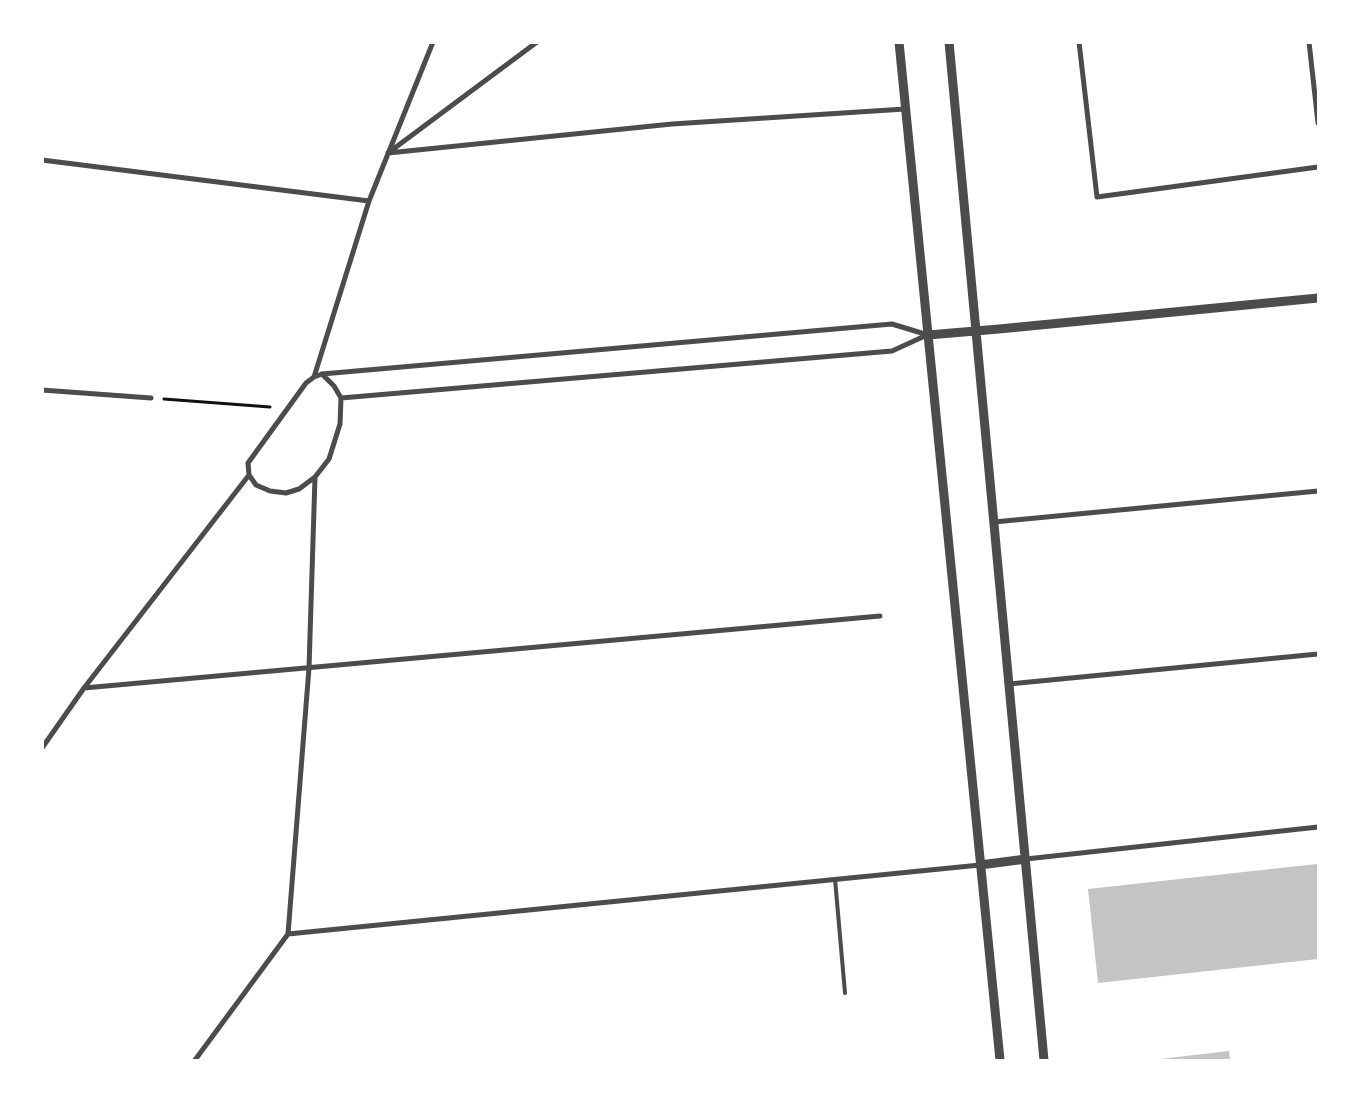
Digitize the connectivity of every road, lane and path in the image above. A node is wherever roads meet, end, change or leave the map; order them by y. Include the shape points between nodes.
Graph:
1 (433, 42) edge
2 (538, 42) edge
3 (898, 42) edge
4 (949, 42) edge
5 (1079, 42) edge
6 (1309, 42) edge
7 (905, 109) junction
8 (1318, 123) edge
9 (388, 153) junction
10 (42, 160) edge
11 (1318, 166) edge
12 (369, 201) junction
13 (1318, 298) edge
14 (976, 331) junction
15 (928, 335) junction
16 (322, 374) junction
17 (314, 377) junction
18 (42, 390) edge
19 (151, 398) joint
20 (341, 398) junction
21 (286, 408) junction
22 (249, 475) junction
23 (316, 477) junction
24 (1318, 490) edge
25 (994, 522) junction
26 (880, 616) dead end
27 (1318, 654) edge
28 (309, 668) junction
29 (1009, 684) junction
30 (84, 688) junction
31 (42, 748) edge
32 (1318, 827) edge
33 (1026, 859) junction
34 (980, 864) junction
35 (835, 879) junction
36 (288, 934) junction
37 (844, 993) dead end
38 (195, 1060) edge
39 (1000, 1060) edge
40 (1044, 1060) edge

1 - 9 street
2 - 9 street
3 - 7 street
4 - 14 street
5 - 11 street via 1097,197
6 - 8 street
7 - 9 street via 672,124
7 - 15 street
9 - 12 street
10 - 12 street
12 - 17 street
13 - 14 street
14 - 15 street
14 - 25 street
15 - 16 street via 892,324
15 - 20 street via 892,351
15 - 34 street
16 - 17 street
16 - 20 street
17 - 21 street
18 - 19 street
19 - 21 path
20 - 23 street via 340,424 329,459
21 - 22 street via 248,463
22 - 23 street via 256,486 286,493
22 - 30 street
23 - 28 street
24 - 25 street
25 - 29 street
26 - 28 street
27 - 29 street
28 - 30 street
28 - 36 street
29 - 33 street
30 - 31 street
32 - 33 street
33 - 34 street
33 - 40 street
34 - 35 street
34 - 39 street
35 - 36 street
35 - 37 lane
36 - 38 street

